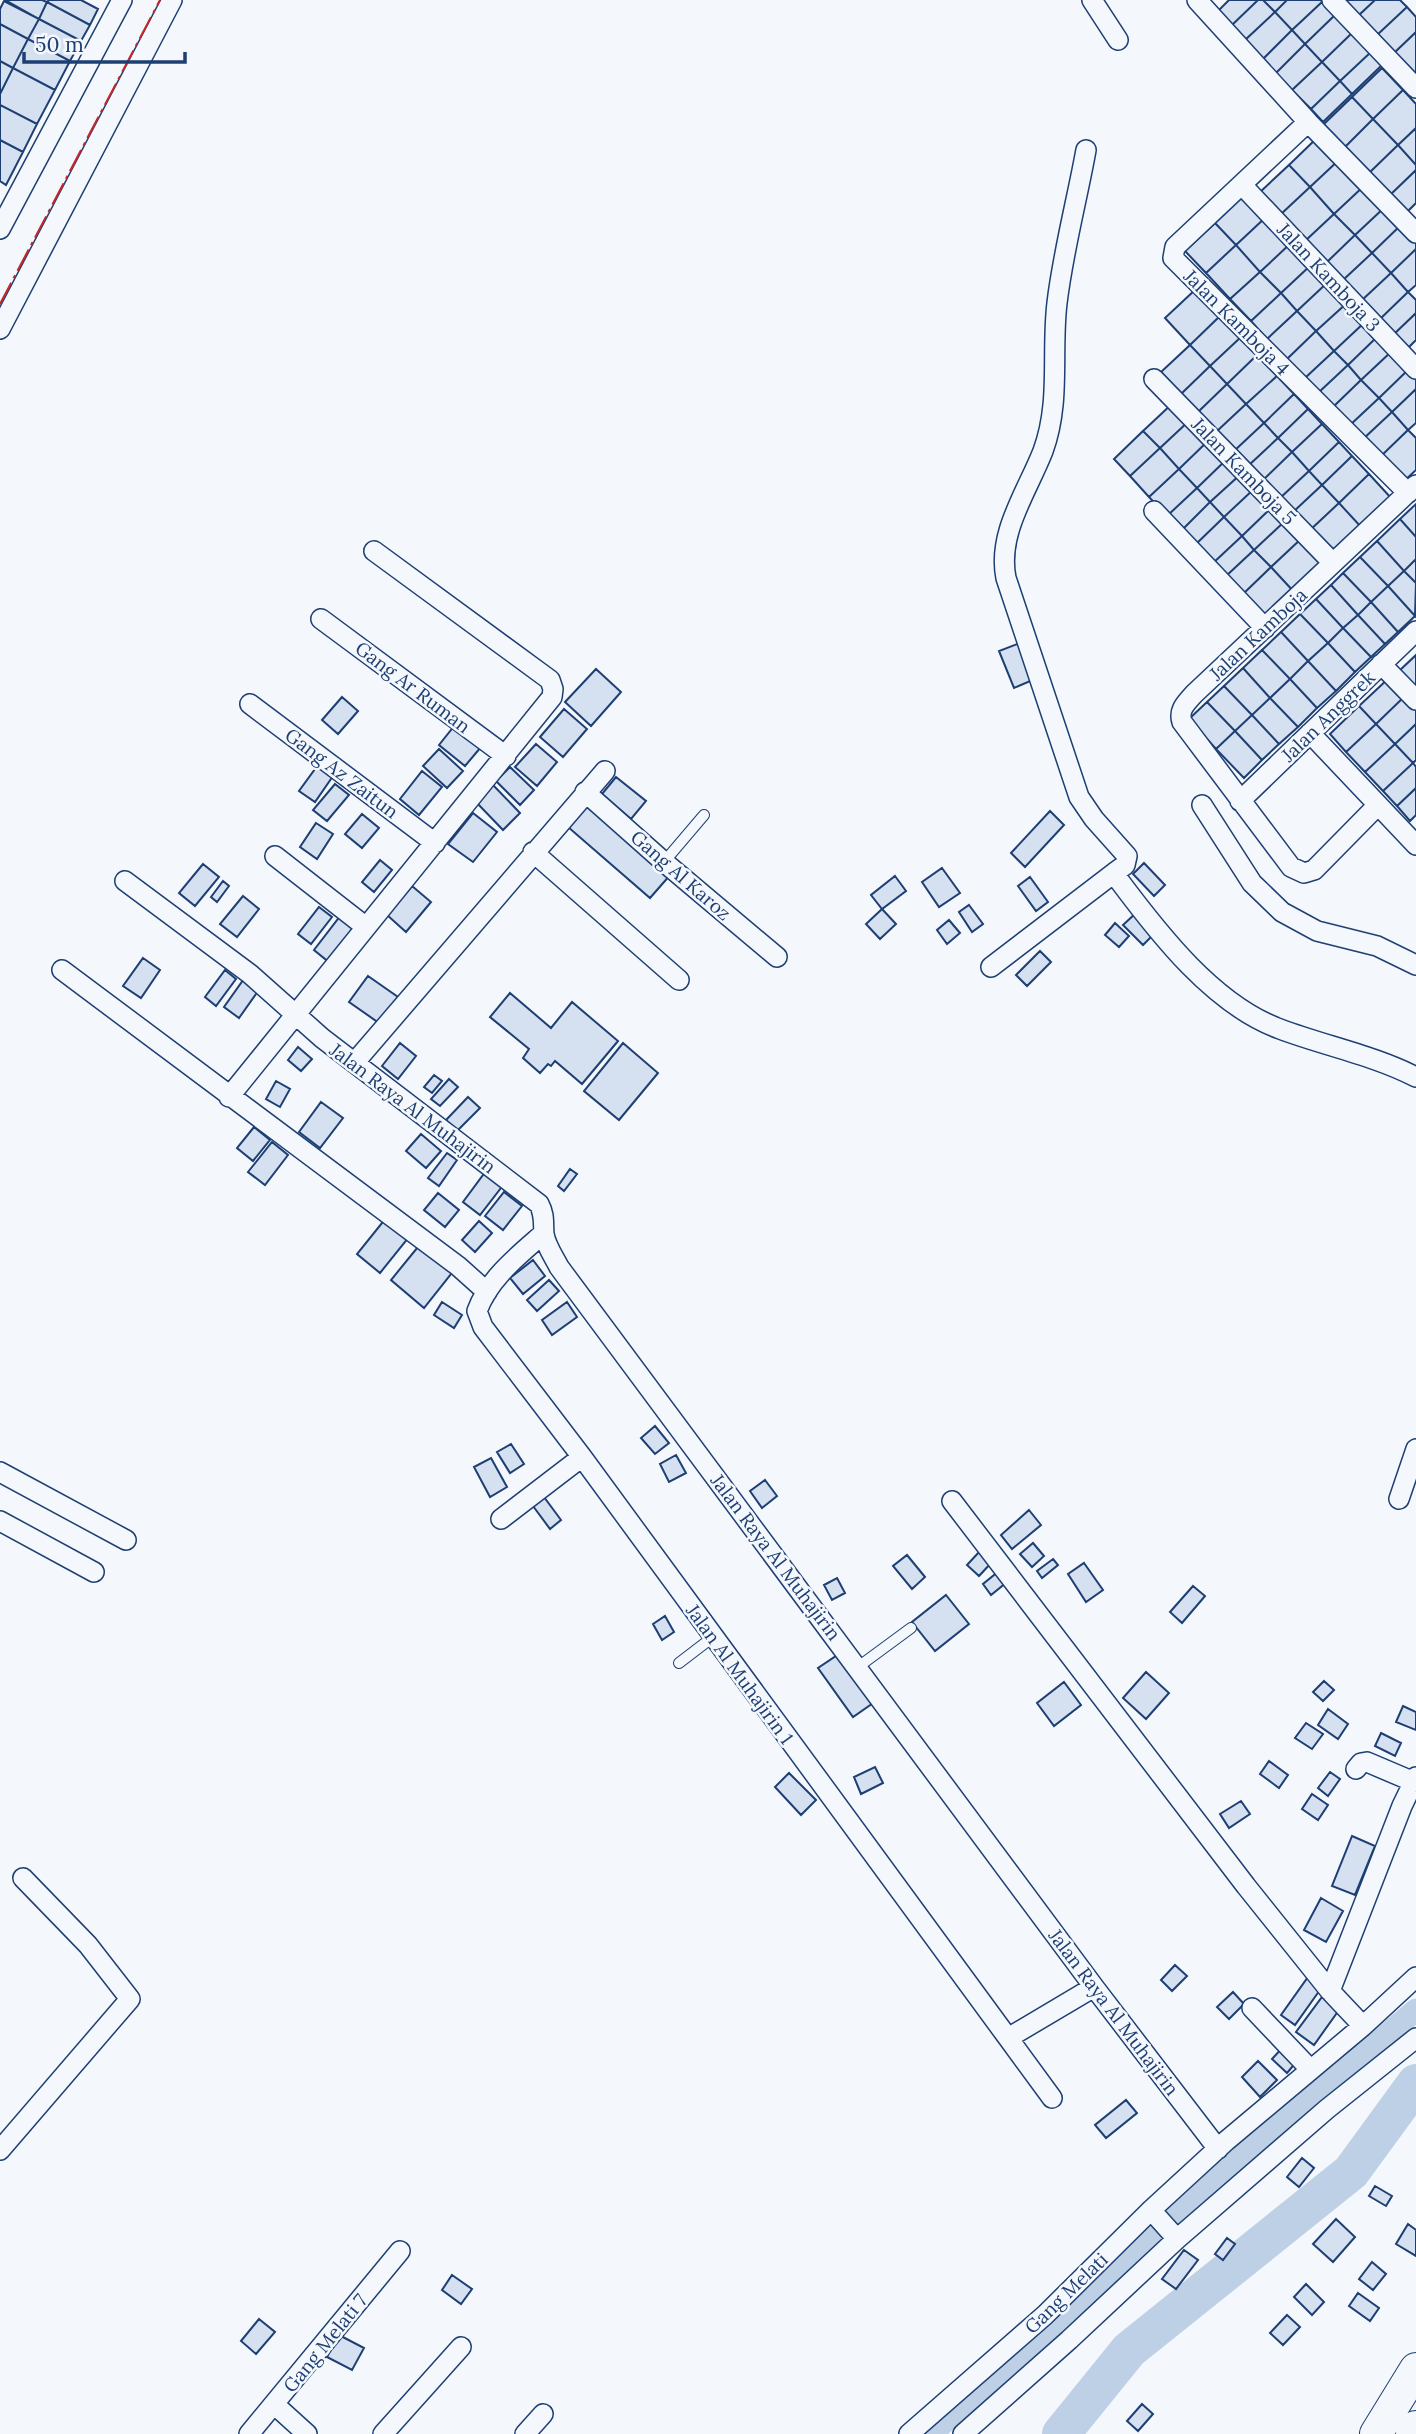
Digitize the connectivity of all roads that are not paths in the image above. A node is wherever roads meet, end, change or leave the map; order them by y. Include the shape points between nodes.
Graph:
1 (122, 0) edge
2 (172, 0) edge
3 (1093, 0) edge
4 (1196, 0) edge
5 (1332, 0) edge
6 (1118, 40) dead end
7 (1416, 88) edge
8 (1308, 122) junction
9 (1086, 150) dead end
10 (1242, 185) junction
11 (0, 229) edge
12 (1416, 233) edge
13 (0, 329) edge
14 (1416, 369) edge
15 (1154, 379) dead end
16 (1412, 489) edge
17 (1154, 511) dead end
18 (374, 551) dead end
19 (1333, 563) junction
20 (321, 619) dead end
21 (1265, 628) junction
22 (1416, 631) edge
23 (1381, 664) junction
24 (1416, 700) edge
25 (250, 704) dead end
26 (1310, 733) junction
27 (506, 755) junction
28 (605, 771) dead end
29 (585, 792) junction
30 (1240, 801) junction
31 (1202, 805) dead end
32 (1377, 806) junction
33 (704, 816) dead end
34 (435, 843) junction
35 (1416, 845) edge
36 (533, 852) junction
37 (275, 856) dead end
38 (664, 862) junction
39 (1114, 873) junction
40 (125, 881) dead end
41 (366, 927) junction
42 (778, 957) dead end
43 (1416, 965) edge
44 (991, 967) dead end
45 (62, 970) dead end
46 (679, 980) dead end
47 (296, 1014) junction
48 (355, 1062) junction
49 (1416, 1077) edge
50 (229, 1097) junction
51 (544, 1233) junction
52 (487, 1292) junction
53 (1416, 1449) edge
54 (582, 1457) junction
55 (0, 1472) edge
56 (1399, 1499) dead end
57 (952, 1501) dead end
58 (501, 1519) dead end
59 (0, 1521) edge
60 (126, 1540) dead end
61 (94, 1572) dead end
62 (911, 1628) dead end
63 (713, 1637) junction
64 (679, 1663) dead end
65 (858, 1667) junction
66 (1356, 1769) dead end
67 (1415, 1780) edge
68 (23, 1878) dead end
69 (1416, 1978) edge
70 (1094, 1987) junction
71 (1330, 1991) junction
72 (1252, 2008) dead end
73 (1363, 2026) junction
74 (1008, 2038) junction
75 (1416, 2038) edge
76 (1310, 2069) junction
77 (1052, 2098) dead end
78 (1218, 2149) junction
79 (0, 2150) edge
80 (1155, 2214) junction
81 (1176, 2238) junction
82 (400, 2251) dead end
83 (461, 2347) dead end
84 (1416, 2369) edge
85 (275, 2405) junction
86 (543, 2414) dead end
87 (1416, 2427) edge
88 (249, 2434) edge
89 (307, 2434) edge
90 (383, 2434) edge
91 (525, 2434) edge
92 (909, 2434) edge
93 (963, 2434) edge
94 (1376, 2434) edge
95 (1412, 2434) edge

1 - 11 street
2 - 13 street
3 - 6 street
4 - 8 street
5 - 7 street
8 - 10 street, Jalan Kamboja 4
8 - 12 street
9 - 39 street via 1057,302 1055,399 1044,448 1004,544 1003,562 1079,797 1127,856 1125,865
10 - 14 street, Jalan Kamboja 3
10 - 16 street, Jalan Kamboja 4 via 1175,247 1173,258
15 - 19 street, Jalan Kamboja 5
16 - 19 street, Jalan Kamboja
17 - 21 street
18 - 27 street via 550,680 552,697
19 - 21 street, Jalan Kamboja
20 - 27 street, Gang Ar Ruman
21 - 30 street, Jalan Kamboja via 1194,694 1180,716
22 - 23 street, Jalan Anggrek
23 - 24 street
23 - 26 street, Jalan Anggrek
25 - 34 street, Gang Az Zaitun
26 - 30 street, Jalan Anggrek
26 - 32 street
27 - 34 street
28 - 29 street
29 - 36 street
29 - 38 street, Gang Al Karoz
30 - 32 street via 1291,867 1304,873 1314,870
31 - 43 street via 1252,883 1282,912 1317,931 1377,946
32 - 35 street
33 - 38 lane
34 - 41 street
36 - 46 street
36 - 48 street
37 - 41 street
38 - 42 street, Gang Al Karoz
39 - 44 street
39 - 49 street via 1184,958 1251,1016
40 - 47 street, Jalan Raya Al Muhajirin
41 - 47 street
45 - 50 street
47 - 48 street, Jalan Raya Al Muhajirin
47 - 50 street
48 - 51 street, Jalan Raya Al Muhajirin via 539,1204
50 - 52 street
51 - 52 street, Jalan Al Muhajirin 1 via 509,1264
51 - 65 street, Jalan Raya Al Muhajirin via 559,1267
52 - 54 street, Jalan Al Muhajirin 1 via 477,1311 483,1327
53 - 56 street
54 - 58 street
54 - 63 street, Jalan Al Muhajirin 1
55 - 60 street
57 - 71 street
59 - 61 street
62 - 65 lane
63 - 64 lane
63 - 74 street, Jalan Al Muhajirin 1
65 - 70 street, Jalan Raya Al Muhajirin
66 - 67 street via 1367,1762
67 - 71 street
68 - 79 street via 88,1945 130,1999
69 - 73 street, Gang Melati
70 - 74 street
70 - 78 street, Jalan Raya Al Muhajirin
71 - 73 street
72 - 76 street
73 - 76 street, Gang Melati
74 - 77 street, Jalan Al Muhajirin 1
75 - 81 street
76 - 78 street, Gang Melati
78 - 80 street, Gang Melati
80 - 81 street
80 - 92 street, Gang Melati
81 - 93 street
82 - 85 street, Gang Melati 7
83 - 90 street
84 - 94 highway
85 - 88 street, Gang Melati 7
85 - 89 street
86 - 91 street
87 - 95 highway

